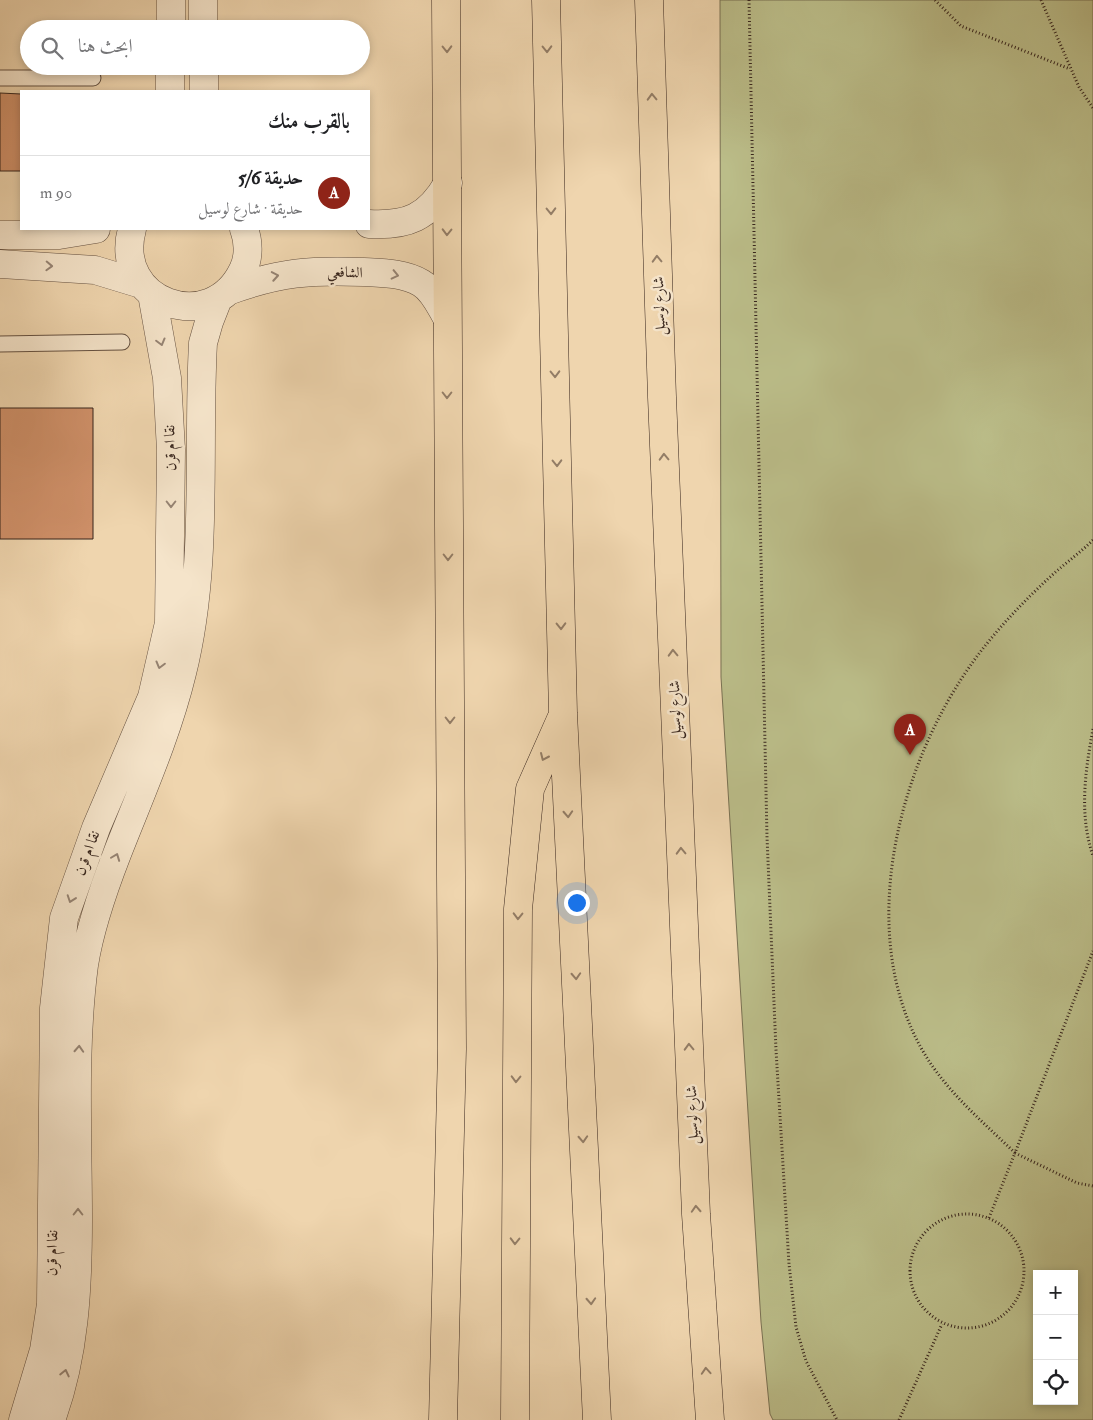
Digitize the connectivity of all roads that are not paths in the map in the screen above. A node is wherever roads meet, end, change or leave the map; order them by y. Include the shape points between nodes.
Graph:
1 (171, 0) edge
2 (203, 0) edge
3 (446, 0) edge
4 (546, 0) edge
5 (649, 0) edge
6 (171, 20) edge
7 (203, 20) edge
8 (170, 75) edge
9 (204, 75) edge
10 (0, 78) edge
11 (93, 78) dead end
12 (170, 90) edge
13 (204, 90) edge
14 (448, 184) junction
15 (370, 224) edge
16 (90, 230) edge
17 (132, 230) edge
18 (244, 230) edge
19 (0, 235) edge
20 (0, 264) edge
21 (146, 289) junction
22 (223, 295) junction
23 (446, 316) junction
24 (122, 342) dead end
25 (0, 344) edge
26 (564, 713) junction
27 (514, 1407) edge
28 (23, 1420) edge
29 (51, 1420) edge
30 (443, 1420) edge
31 (500, 1420) edge
32 (597, 1420) edge
33 (710, 1420) edge

1 - 6 street
2 - 7 street
3 -> 14 highway
4 -> 26 highway
33 -> 5 highway, شارع لوسيل via 695,1194 662,417
8 - 12 street
9 - 13 street
10 - 11 lane
14 - 15 street via 422,215 389,225
14 -> 23 highway
16 - 19 street via 60,235
17 - 21 street, نقا ام قرن via 129,256 133,271
18 - 22 street, نقا ام قرن via 248,249 246,265 239,279
20 -> 21 street via 95,270
21 - 22 street, الشافعي via 167,303 184,307 202,305
21 -> 28 street, نقا ام قرن via 167,378 171,450 169,623 152,696 96,828 64,918 54,1008 50,1304 44,1350
22 -> 23 street, الشافعي via 266,278 303,271 392,273 420,282
29 -> 22 street, نقا ام قرن via 73,1334 78,1286 79,1054 84,964 100,900 164,732 191,638 200,552 203,343 208,322
23 -> 30 highway via 452,1049
24 - 25 lane
26 -> 27 highway via 530,789 518,909
26 -> 32 highway
27 - 31 highway

